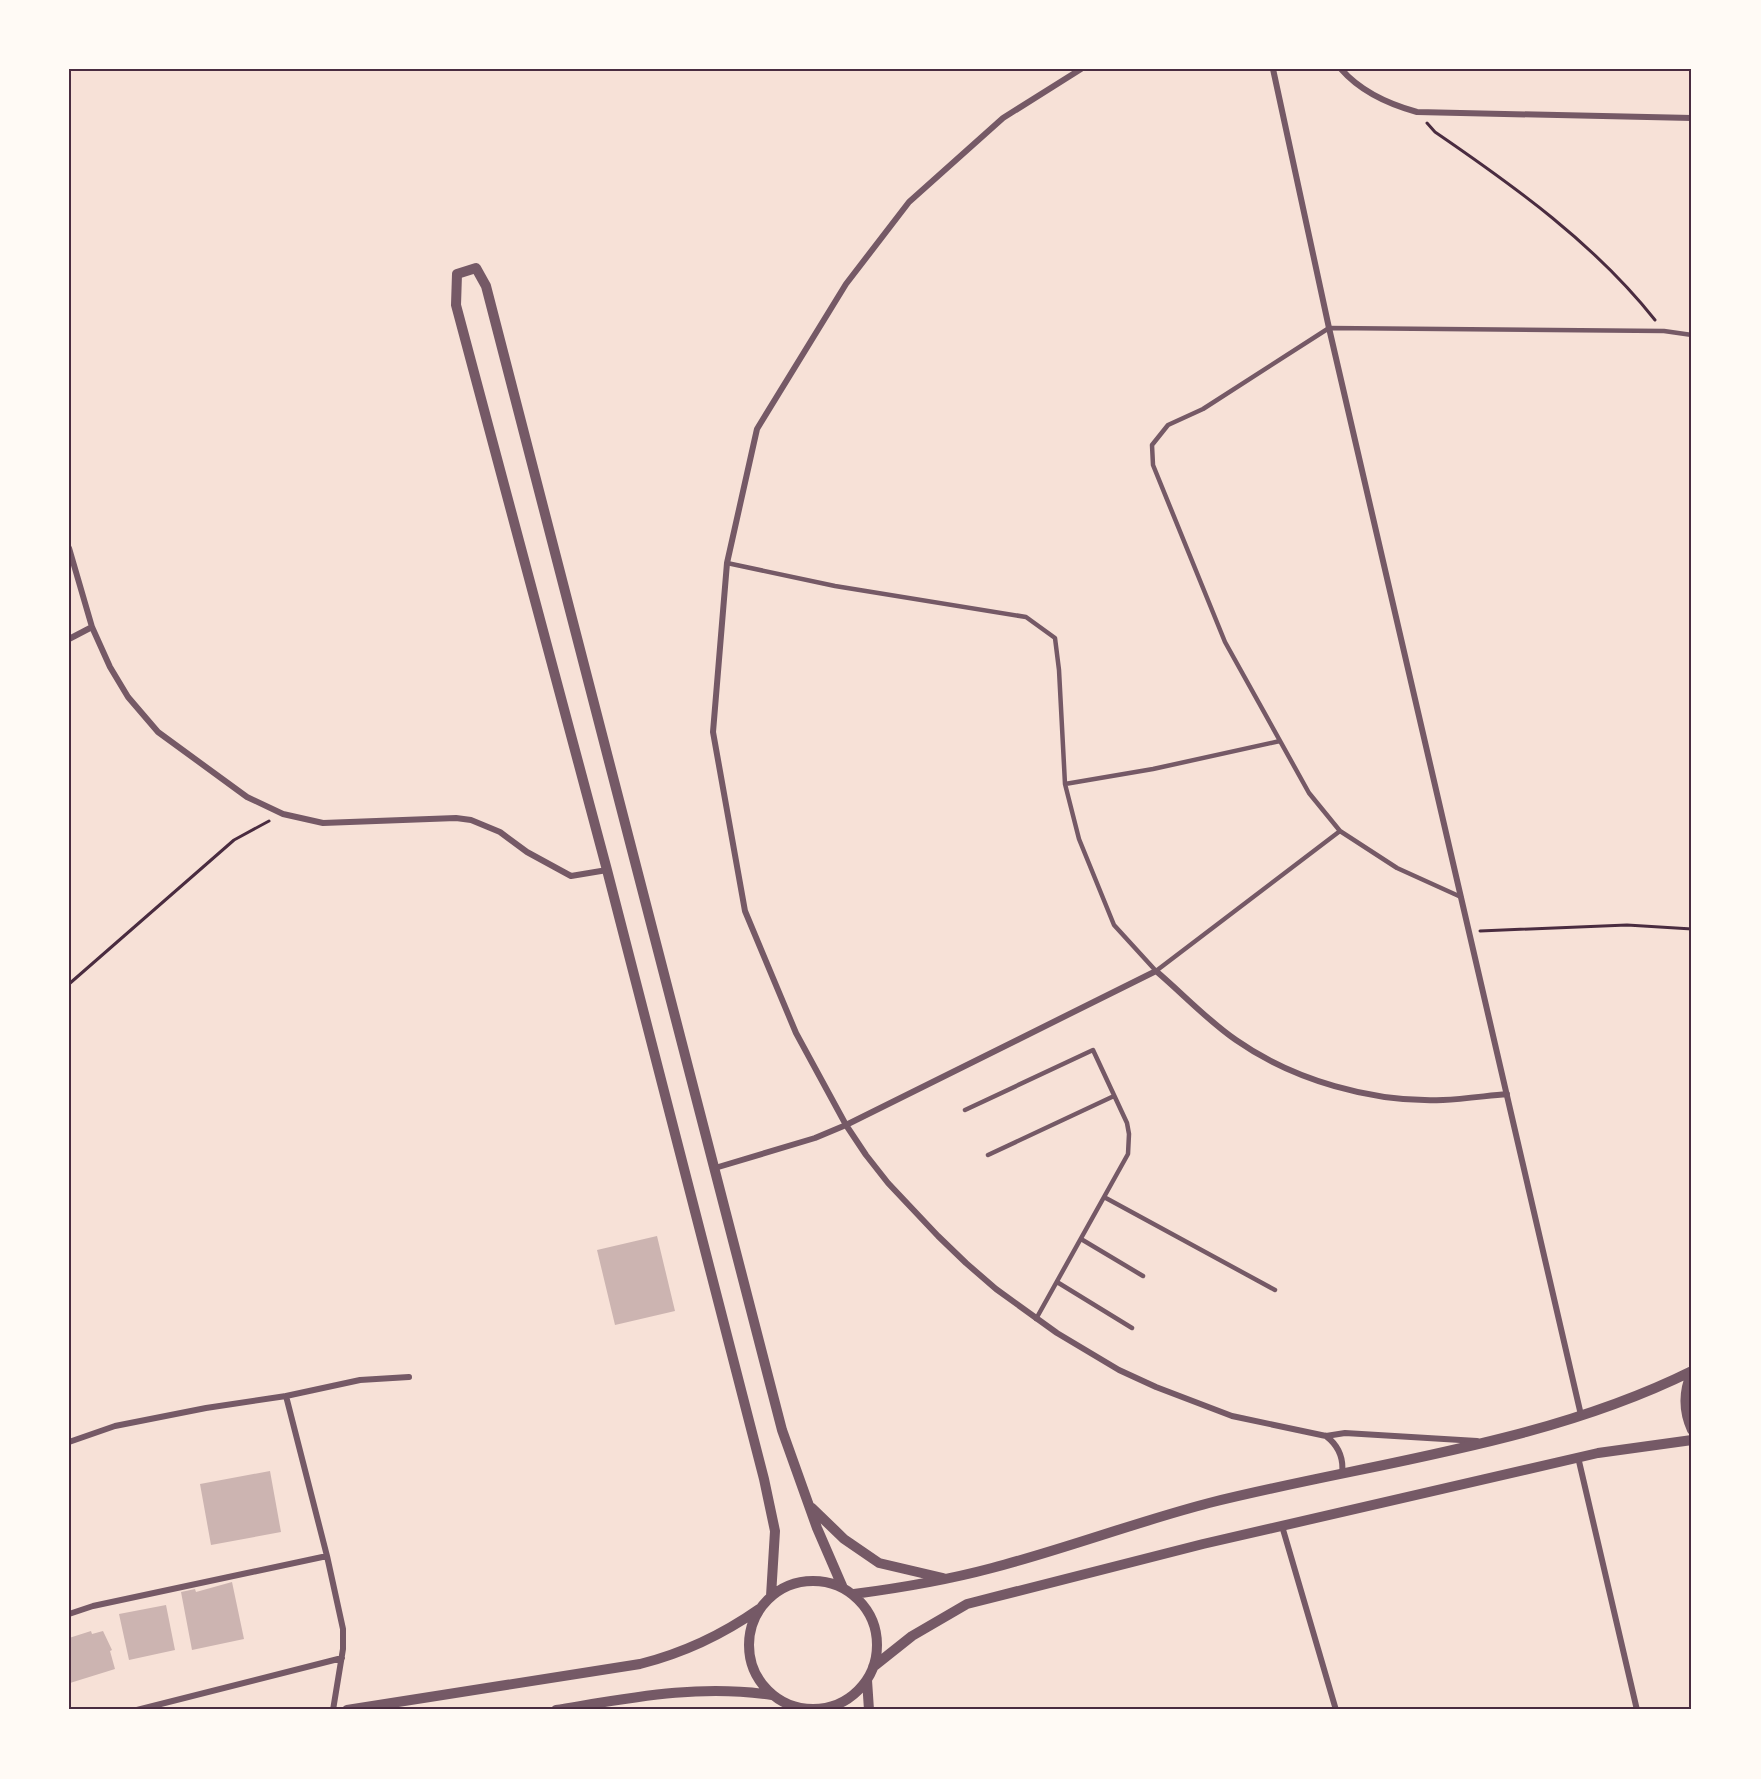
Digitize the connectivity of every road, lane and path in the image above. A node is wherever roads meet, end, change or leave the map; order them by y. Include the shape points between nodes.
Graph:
1 (1081, 69) edge
2 (1273, 69) edge
3 (1341, 69) edge
4 (1417, 112) junction
5 (1692, 118) edge
6 (1329, 328) junction
7 (1664, 331) junction
8 (1692, 335) edge
9 (69, 548) edge
10 (727, 563) junction
11 (92, 627) junction
12 (69, 639) edge
13 (1280, 741) junction
14 (1065, 784) junction
15 (283, 814) junction
16 (1340, 831) junction
17 (607, 870) junction
18 (1461, 897) junction
19 (1692, 928) edge
20 (1469, 932) junction
21 (1156, 971) junction
22 (69, 984) edge
23 (1507, 1094) junction
24 (1114, 1096) junction
25 (965, 1110) dead end
26 (846, 1125) junction
27 (988, 1155) dead end
28 (715, 1168) junction
29 (1104, 1197) junction
30 (1080, 1239) junction
31 (1143, 1276) dead end
32 (1056, 1282) junction
33 (1275, 1290) dead end
34 (1036, 1319) junction
35 (1132, 1328) dead end
36 (1692, 1371) edge
37 (409, 1377) dead end
38 (286, 1396) junction
39 (1581, 1415) junction
40 (1692, 1430) edge
41 (1326, 1436) junction
42 (1692, 1440) edge
43 (69, 1442) edge
44 (1487, 1442) junction
45 (1578, 1457) junction
46 (1342, 1474) junction
47 (809, 1506) junction
48 (1282, 1526) junction
49 (327, 1556) junction
50 (946, 1578) junction
51 (843, 1588) junction
52 (854, 1594) junction
53 (771, 1596) junction
54 (759, 1609) junction
55 (69, 1614) edge
56 (342, 1658) junction
57 (873, 1668) junction
58 (867, 1680) junction
59 (772, 1695) junction
60 (797, 1708) edge
61 (137, 1710) edge
62 (333, 1710) edge
63 (347, 1710) edge
64 (556, 1710) edge
65 (869, 1710) edge
66 (1336, 1710) edge
67 (1637, 1710) edge

1 - 10 street via 1003,118 909,202 846,284 757,429
2 - 6 street
3 - 4 street via 1371,95
4 - 5 street
4 - 7 path via 1435,132 1570,233 1626,287
6 - 7 lane
6 - 13 lane via 1203,409 1168,425 1152,445 1153,465 1225,642
6 - 18 street
7 - 8 lane
9 - 11 street
10 - 14 lane via 835,586 1026,617 1055,638
10 - 26 street via 712,732 745,911 795,1033
11 - 12 street
11 - 15 street via 119,683 158,732 247,797
13 - 14 lane
13 - 16 lane via 1309,793
14 - 21 lane via 1079,839 1114,924
15 - 17 street via 323,823 471,820 500,832 571,876
15 - 22 path via 234,840
16 - 18 lane via 1397,868
16 - 21 lane
17 - 28 street via 456,305 457,274 476,268 486,286
17 - 53 street via 764,1479 775,1531
18 - 20 street
19 - 20 path via 1627,925
20 - 23 street
21 - 23 street via 1235,1039 1260,1055 1315,1079 1409,1099
21 - 26 street
23 - 39 street
24 - 25 lane via 1093,1050
24 - 27 lane
24 - 29 lane via 1126,1123 1129,1144 1128,1154
26 - 28 street
26 - 34 street via 888,1183 929,1227
28 - 47 street via 782,1430
29 - 30 lane
29 - 33 lane
30 - 31 lane
30 - 32 lane
32 - 34 lane
32 - 35 lane
34 - 41 street via 1119,1370 1194,1403 1233,1416
36 - 39 street via 1641,1395
36 - 40 street via 1685,1394
37 - 38 street via 350,1382
38 - 43 street via 115,1426
38 - 49 street
39 - 44 street
41 - 44 street via 1345,1433
41 - 46 street via 1339,1450
42 - 45 street
44 - 46 street
45 - 48 street
45 - 67 street
46 - 50 street via 1208,1504 991,1569
47 - 50 street via 844,1539 879,1563
47 - 51 street
48 - 57 street via 967,1604 912,1636
48 - 66 street
49 - 55 street
49 - 56 street via 342,1629
50 - 52 street
51 - 52 street
51 - 53 street via 821,1580 804,1581
52 - 57 street via 876,1628
53 - 54 street
54 - 59 street via 749,1634 751,1661 755,1674
54 - 63 street via 705,1642 640,1664
56 - 61 street
56 - 62 street
57 - 58 street
58 - 60 street via 836,1705
58 - 65 street
59 - 60 street
59 - 64 street via 728,1689 686,1691

